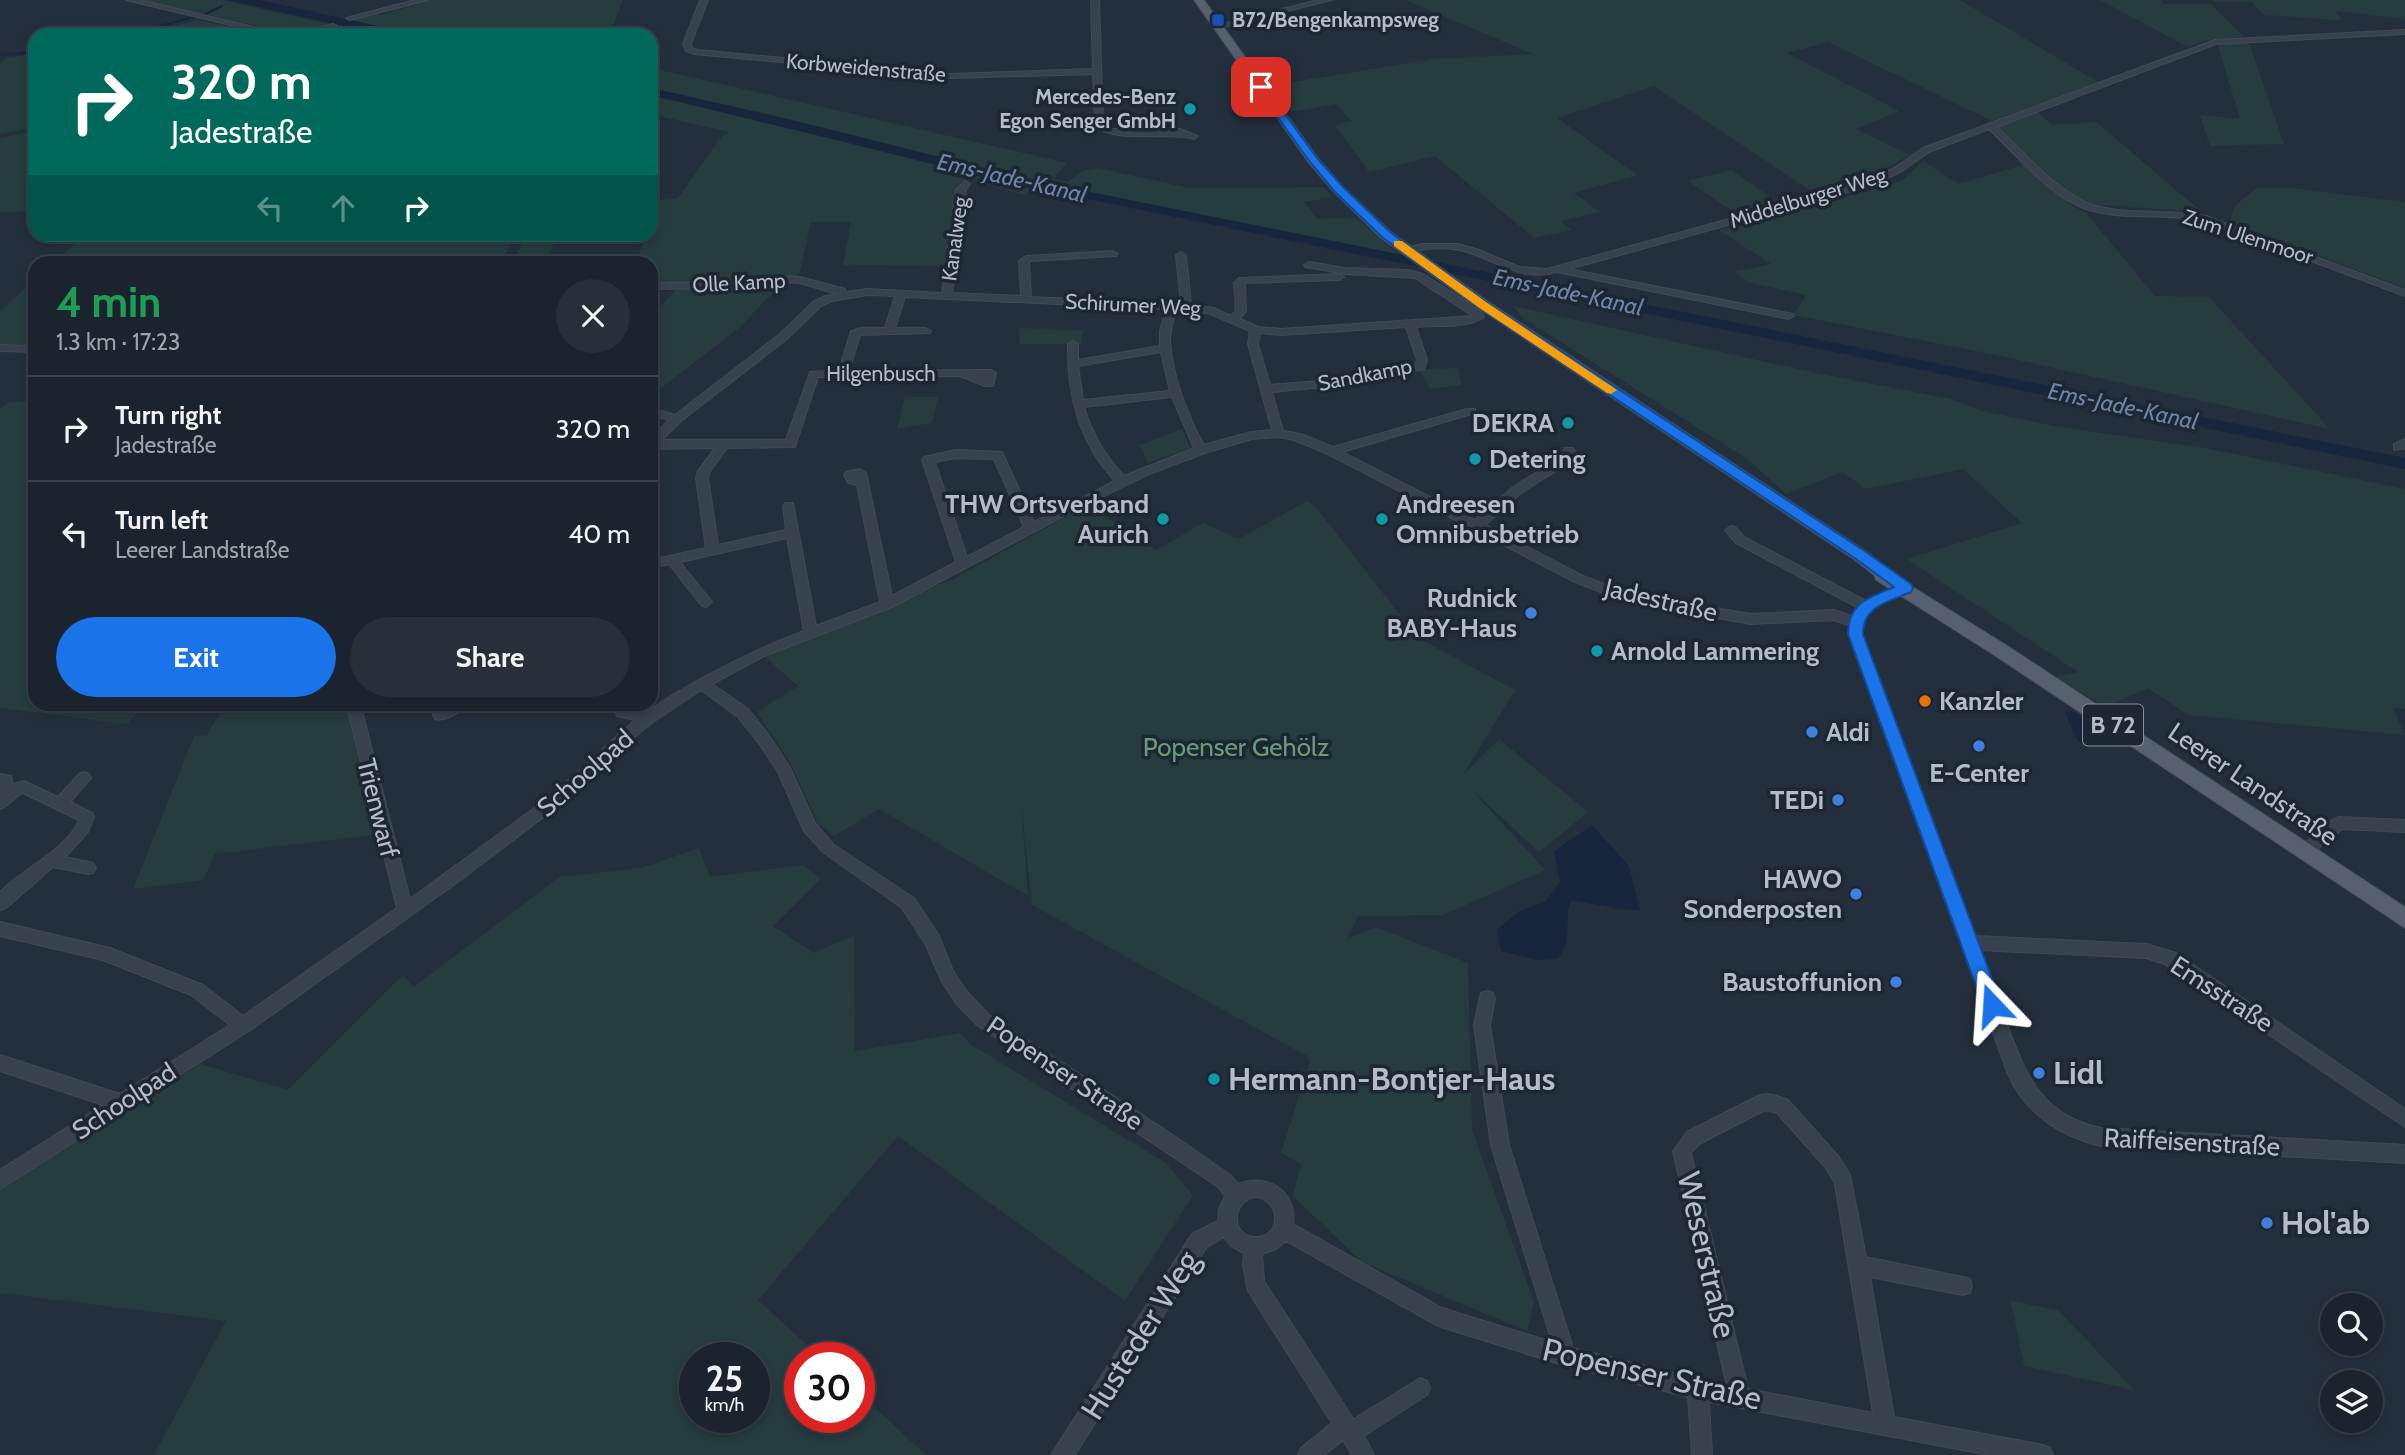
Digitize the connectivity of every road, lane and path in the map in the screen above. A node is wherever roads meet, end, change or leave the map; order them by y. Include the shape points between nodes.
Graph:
1 (130, 0) edge
2 (424, 0) edge
3 (704, 0) edge
4 (1095, 0) edge
5 (1199, 0) edge
6 (1328, 0) edge
7 (351, 19) dead end
8 (333, 26) dead end
9 (1218, 26) junction
10 (252, 28) edge
11 (326, 28) edge
12 (2405, 32) edge
13 (1096, 71) junction
14 (1990, 125) junction
15 (1194, 136) dead end
16 (965, 184) dead end
17 (1407, 251) junction
18 (1113, 254) dead end
19 (1181, 255) dead end
20 (1309, 265) dead end
21 (1559, 269) junction
22 (1357, 278) dead end
23 (658, 286) edge
24 (824, 290) junction
25 (867, 292) junction
26 (2405, 292) edge
27 (901, 293) junction
28 (947, 296) junction
29 (1026, 299) junction
30 (817, 304) junction
31 (1172, 306) junction
32 (1186, 307) junction
33 (1789, 316) dead end
34 (1234, 319) junction
35 (1410, 325) junction
36 (1256, 330) junction
37 (889, 331) junction
38 (926, 331) dead end
39 (1073, 344) dead end
40 (0, 348) edge
41 (1165, 348) junction
42 (28, 349) edge
43 (1072, 364) junction
44 (964, 373) dead end
45 (843, 374) junction
46 (1266, 389) junction
47 (1178, 393) junction
48 (1079, 404) junction
49 (1471, 411) dead end
50 (658, 413) edge
51 (677, 419) junction
52 (1278, 433) junction
53 (658, 437) edge
54 (1297, 437) joint
55 (658, 444) edge
56 (723, 444) junction
57 (1201, 450) junction
58 (1332, 451) junction
59 (1569, 451) dead end
60 (1123, 482) junction
61 (862, 483) dead end
62 (789, 506) dead end
63 (1476, 526) junction
64 (1031, 529) junction
65 (1731, 530) dead end
66 (793, 533) junction
67 (712, 549) junction
68 (672, 560) junction
69 (658, 563) edge
70 (963, 565) junction
71 (1900, 584) junction
72 (706, 602) dead end
73 (887, 604) junction
74 (1867, 604) junction
75 (1855, 625) junction
76 (811, 633) junction
77 (701, 683) junction
78 (356, 711) edge
79 (447, 711) edge
80 (621, 711) edge
81 (628, 711) edge
82 (440, 715) dead end
83 (648, 719) junction
84 (616, 744) junction
85 (84, 778) dead end
86 (10, 784) edge
87 (0, 803) edge
88 (61, 803) junction
89 (2405, 826) edge
90 (2304, 852) junction
91 (50, 860) junction
92 (88, 869) dead end
93 (0, 903) edge
94 (405, 911) junction
95 (2405, 919) edge
96 (0, 929) edge
97 (1969, 943) junction
98 (1487, 998) dead end
99 (243, 1026) junction
100 (0, 1063) edge
101 (122, 1103) junction
102 (2405, 1119) edge
103 (2405, 1154) edge
104 (0, 1180) edge
105 (1236, 1195) junction
106 (1229, 1226) junction
107 (1283, 1229) junction
108 (1254, 1246) junction
109 (1859, 1265) junction
110 (1962, 1286) dead end
111 (1566, 1356) junction
112 (1420, 1388) dead end
113 (1698, 1390) junction
114 (1740, 1397) junction
115 (1885, 1424) junction
116 (1349, 1429) junction
117 (1061, 1455) edge
118 (1308, 1455) edge
119 (1364, 1455) edge
120 (1702, 1455) edge
121 (2043, 1455) edge

1 - 10 street
2 - 7 street
3 - 13 street, Korbweidenstraße via 687,44 697,52 951,76
4 - 13 street
5 - 9 main road, Leerer Landstraße / B 72
6 - 9 street
8 - 11 street
9 - 17 main road, Leerer Landstraße / B 72 via 1313,160
12 - 14 street, Middelburger Weg via 2215,42
13 - 15 street via 1098,120 1103,129
14 - 21 street, Middelburger Weg via 1926,150 1870,183
14 - 26 street, Zum Ulenmoor via 2077,202 2102,209 2203,218
16 - 28 street, Kanalweg
17 - 21 street, Middelburger Weg via 1453,247 1518,272
17 - 71 main road, Leerer Landstraße / B 72 via 1811,524 1854,558
18 - 29 street via 1028,258 1024,261
19 - 32 street
20 - 35 street, Schirumer Weg via 1419,276 1479,317
21 - 33 street
22 - 34 street via 1243,280 1239,283 1241,311
23 - 24 street, Olle Kamp via 794,279
24 - 25 street, Olle Kamp
24 - 30 street, Olle Kamp
25 - 27 street, Schirumer Weg
25 - 30 street, Schirumer Weg
27 - 28 street, Schirumer Weg
27 - 37 street
28 - 29 street, Schirumer Weg
29 - 31 street, Schirumer Weg
30 - 51 street, Schirumer Weg via 784,336
31 - 32 street, Schirumer Weg
31 - 41 street
32 - 34 street, Schirumer Weg
34 - 36 street, Schirumer Weg
35 - 36 street, Schirumer Weg
35 - 46 street, Sandkamp via 1422,360 1420,367 1355,381
36 - 46 street via 1253,344
37 - 38 street
37 - 45 street via 855,333
39 - 43 street
40 - 42 street
41 - 43 street
41 - 47 street
43 - 48 street
44 - 45 street, Hilgenbusch
45 - 56 street, Hilgenbusch via 814,374 791,444
46 - 52 street
47 - 48 street
47 - 57 street
48 - 60 street via 1093,447
49 - 58 street
50 - 51 street
51 - 53 street, Schirumer Weg
52 - 54 street, Schoolpad
52 - 57 street, Schoolpad
54 - 58 street, Jadestraße
55 - 56 street, Hilgenbusch
56 - 67 street via 702,478
57 - 60 street, Schoolpad
58 - 63 street, Jadestraße
59 - 63 street via 1564,460 1517,490
60 - 64 street, Schoolpad
61 - 73 street
62 - 66 street
63 - 75 street, Jadestraße via 1579,579 1629,598 1751,619 1808,618
64 - 70 street, Schoolpad
64 - 70 street via 998,455 956,454 928,460
65 - 74 street via 1740,540
66 - 67 street
66 - 76 street
67 - 68 street
68 - 69 street
68 - 72 street
70 - 73 street, Schoolpad
71 - 74 street
71 - 90 main road, Leerer Landstraße / B 72
73 - 76 street, Schoolpad
74 - 75 street
75 - 97 street, Raiffeisenstraße
76 - 77 street, Schoolpad
77 - 83 street, Schoolpad
77 - 105 street, Popenser Straße via 743,713 783,770 809,827 828,848 908,903 955,986 983,1020 1164,1139 1224,1181
78 - 94 street, Trienwarf
79 - 82 street
80 - 84 street
81 - 83 street
83 - 84 street, Schoolpad
84 - 94 street, Schoolpad via 528,822
85 - 88 street
86 - 87 street
86 - 88 street
88 - 91 street via 87,817 76,839
89 - 90 street via 2339,823
90 - 95 main road, Leerer Landstraße / B 72
91 - 92 street
91 - 93 street
94 - 99 street, Schoolpad
96 - 99 street via 104,953 197,990
97 - 102 street, Emsstraße via 2138,951 2170,958
97 - 103 street, Raiffeisenstraße via 2024,1088 2043,1110 2072,1129 2101,1137
98 - 111 street via 1482,1026 1500,1145
99 - 101 street, Schoolpad
100 - 101 street
101 - 104 street, Schoolpad
105 - 106 street via 1228,1209
105 - 107 street via 1254,1188 1273,1193 1284,1210
106 - 108 street via 1238,1239
106 - 117 street, Husteder Weg via 1199,1241
107 - 108 street via 1271,1242
107 - 111 street, Popenser Straße via 1438,1317
108 - 116 street via 1255,1284
109 - 110 street
109 - 114 street, Weserstraße via 1844,1181 1782,1106 1764,1102 1693,1138 1682,1151
109 - 115 street, Weserstraße
111 - 113 street, Popenser Straße
112 - 116 street
113 - 114 street, Popenser Straße
113 - 120 street
114 - 115 street, Popenser Straße
115 - 121 street, Popenser Straße
116 - 118 street
116 - 119 street

